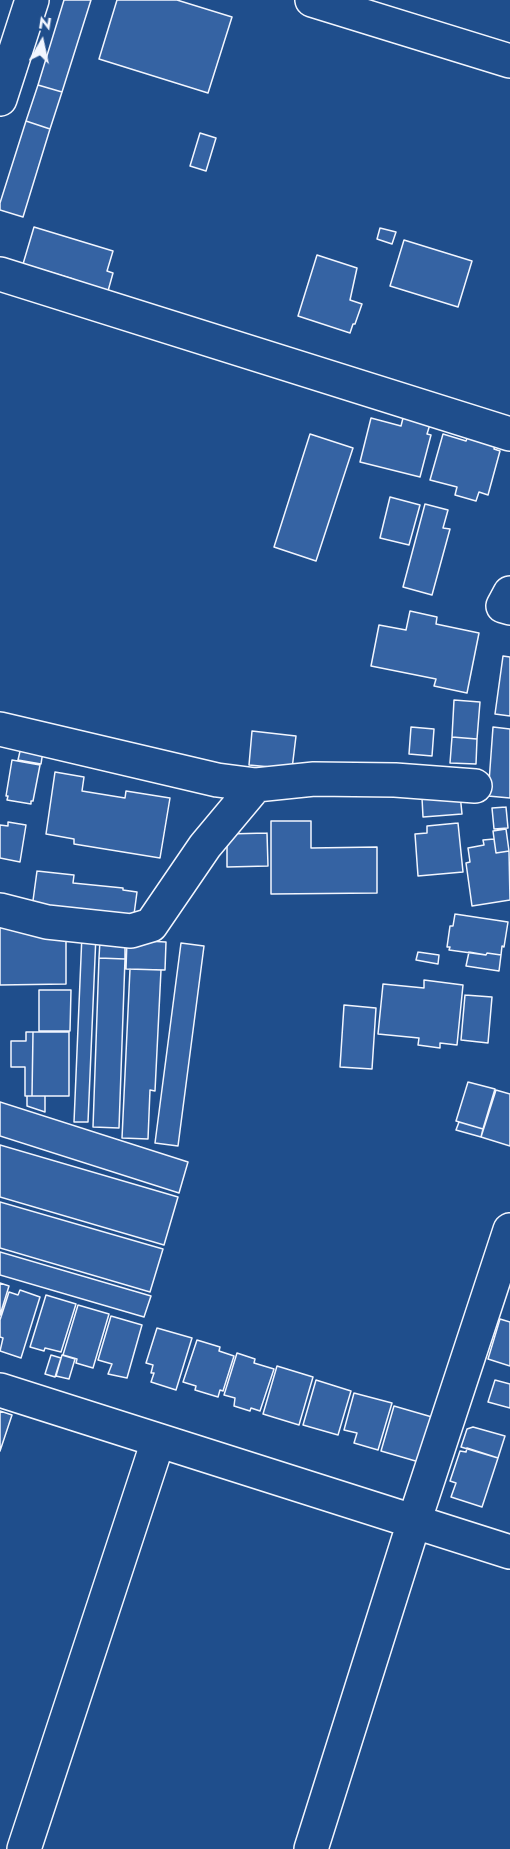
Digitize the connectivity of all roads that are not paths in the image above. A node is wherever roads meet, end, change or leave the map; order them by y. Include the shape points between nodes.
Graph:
1 (32, 0) edge
2 (312, 0) edge
3 (510, 61) edge
4 (0, 99) edge
5 (0, 274) edge
6 (510, 434) edge
7 (510, 593) edge
8 (510, 608) edge
9 (0, 729) edge
10 (256, 785) junction
11 (476, 786) dead end
12 (0, 910) edge
13 (510, 1230) edge
14 (0, 1390) edge
15 (158, 1441) junction
16 (414, 1522) junction
17 (510, 1552) edge
18 (24, 1849) edge
19 (311, 1849) edge

1 - 4 main road
2 - 3 main road
5 - 6 main road
7 - 8 main road via 503,606
9 - 10 main road via 217,780
10 - 11 main road via 314,779
10 - 12 main road via 205,846 150,925 131,931 47,922
13 - 16 main road
14 - 15 main road
15 - 16 main road
15 - 18 main road
16 - 17 main road
16 - 19 main road

